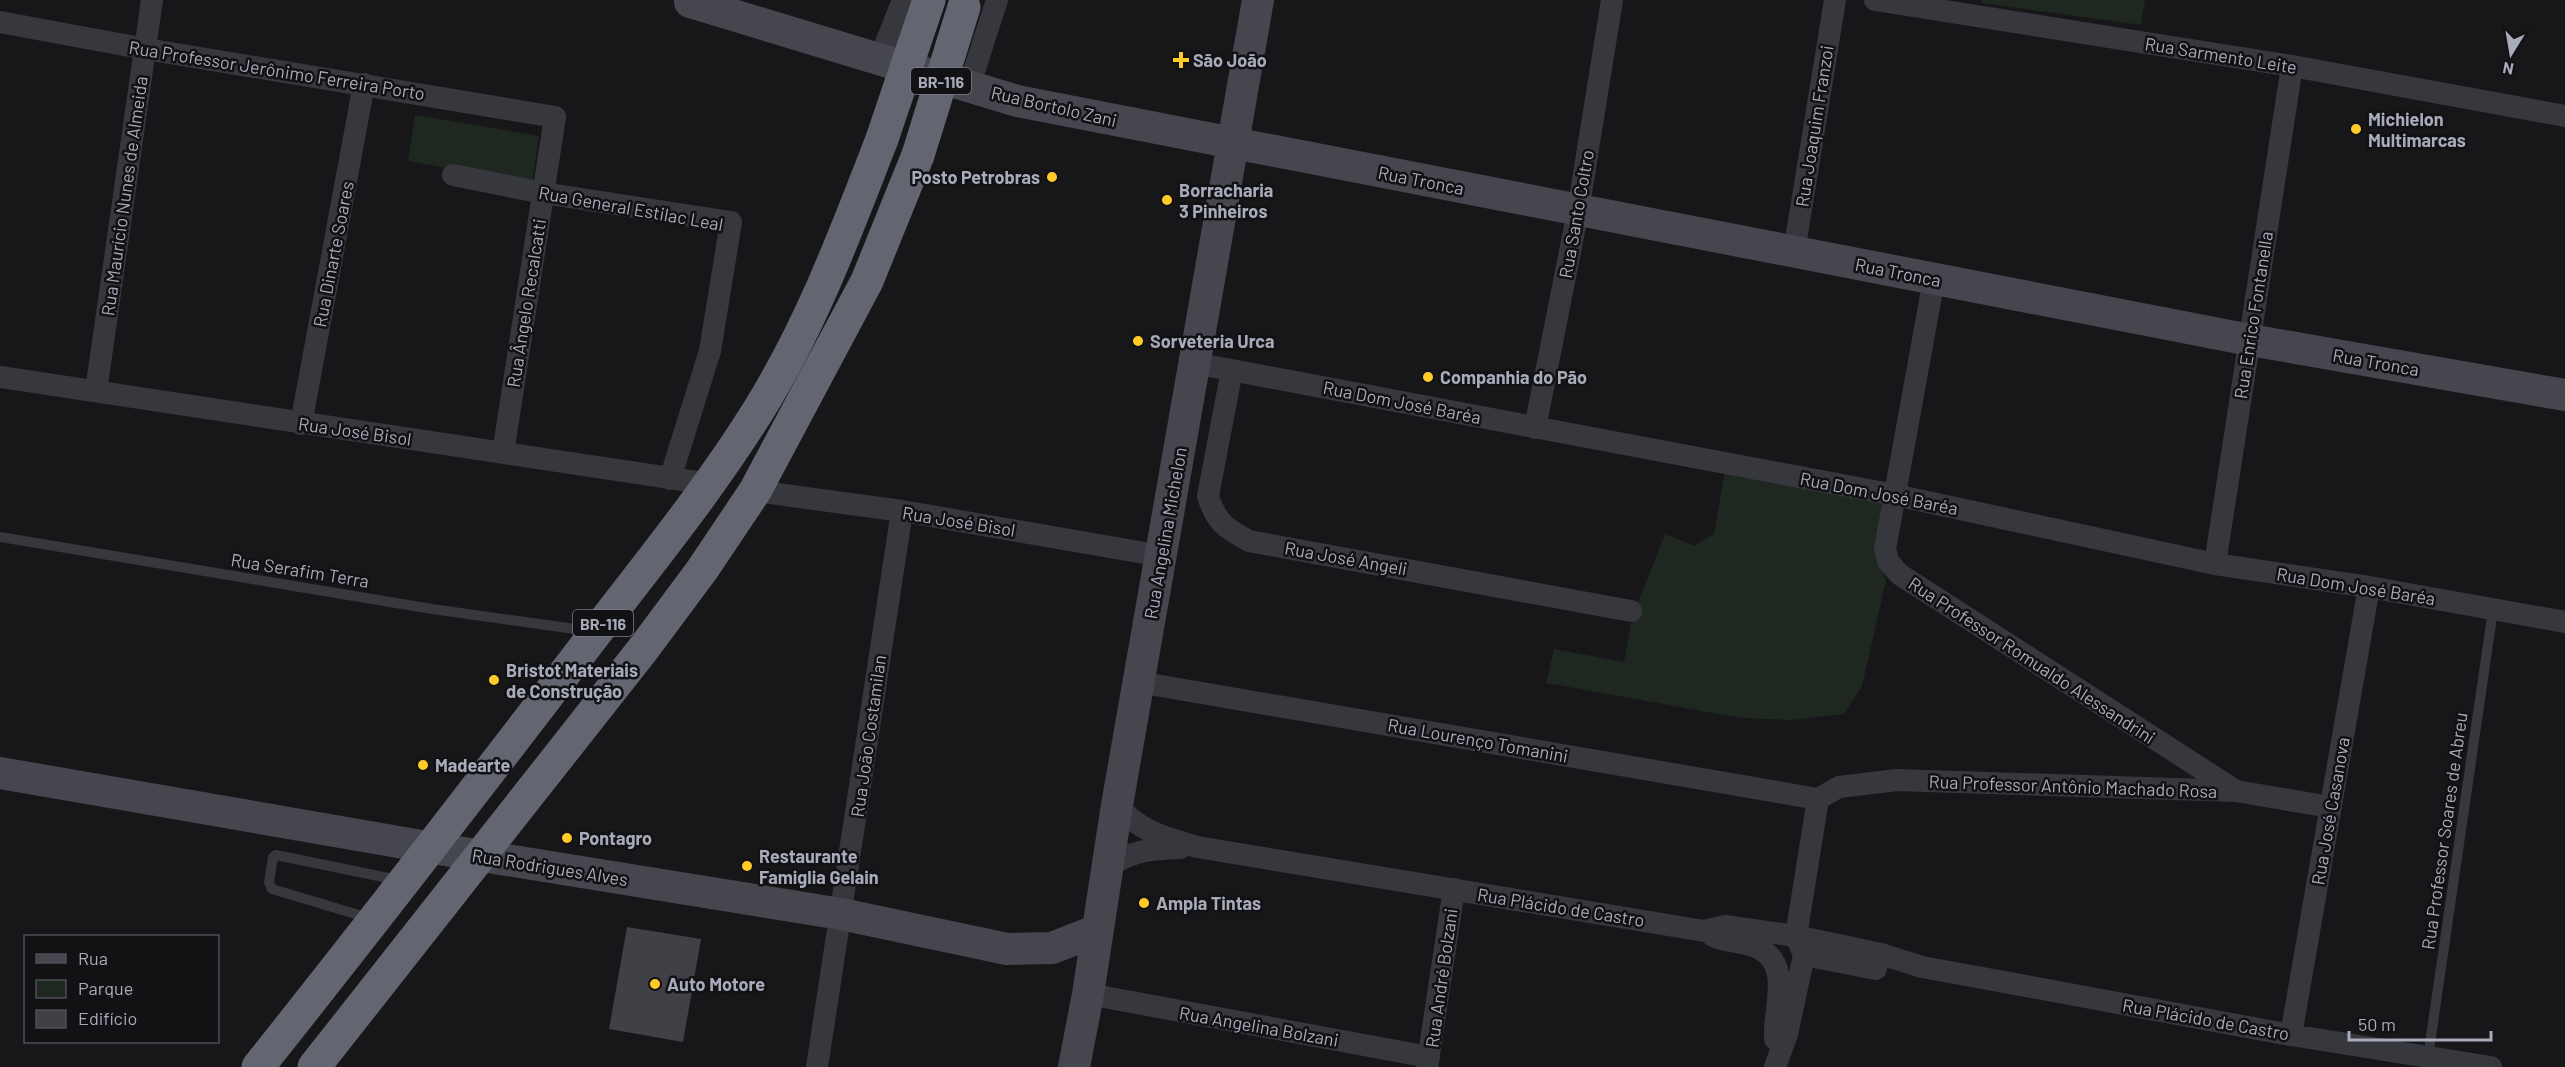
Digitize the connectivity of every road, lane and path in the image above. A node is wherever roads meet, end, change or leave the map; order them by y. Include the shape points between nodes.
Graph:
1 (152, 0) edge
2 (751, 0) edge
3 (903, 0) edge
4 (929, 0) edge
5 (997, 0) edge
6 (1258, 0) edge
7 (1612, 0) edge
8 (1835, 0) edge
9 (1875, 0) edge
10 (688, 1) edge
11 (965, 3) edge
12 (1960, 7) edge
13 (0, 22) edge
14 (773, 28) junction
15 (146, 49) junction
16 (880, 58) junction
17 (2292, 66) junction
18 (364, 84) junction
19 (969, 87) junction
20 (2565, 116) edge
21 (555, 117) joint
22 (1233, 144) junction
23 (453, 175) dead end
24 (543, 193) junction
25 (1578, 211) junction
26 (1794, 252) junction
27 (1934, 279) junction
28 (2250, 340) junction
29 (1194, 363) junction
30 (1232, 370) junction
31 (0, 377) edge
32 (96, 391) junction
33 (2565, 395) edge
34 (301, 424) junction
35 (1535, 428) junction
36 (503, 453) junction
37 (670, 479) junction
38 (710, 484) junction
39 (755, 491) junction
40 (1894, 495) junction
41 (902, 511) junction
42 (0, 537) edge
43 (1162, 556) junction
44 (2215, 564) junction
45 (2369, 587) junction
46 (2493, 610) junction
47 (1631, 611) dead end
48 (2565, 622) edge
49 (596, 632) junction
50 (1138, 682) junction
51 (0, 773) edge
52 (2236, 791) junction
53 (1818, 799) junction
54 (1117, 805) junction
55 (2330, 807) junction
56 (433, 848) junction
57 (1197, 848) junction
58 (481, 855) junction
59 (1109, 866) junction
60 (406, 882) junction
61 (1454, 889) junction
62 (841, 914) junction
63 (375, 920) junction
64 (1098, 930) junction
65 (1704, 931) junction
66 (1800, 946) junction
67 (1089, 994) junction
68 (2291, 1035) junction
69 (2428, 1057) junction
70 (1428, 1062) edge
71 (1776, 1064) edge
72 (258, 1067) edge
73 (314, 1067) edge
74 (817, 1067) edge
75 (1074, 1067) edge
76 (2491, 1067) edge

1 - 15 street, Rua Maurício Nunes de Almeida
2 - 14 main road
3 - 16 street
4 - 38 highway, BR-116, bridge via 882,139 827,280 759,410
5 - 19 street
6 - 22 main road, Rua Angelina Michelon
7 - 25 street, Rua Santo Coltro
8 - 26 street, Rua Joaquim Franzoi
9 - 12 street, Rua Sarmento Leite
10 - 14 main road, Rua Bortolo Zani
11 - 39 highway, BR-116, bridge via 918,155 867,281
12 - 17 street, Rua Sarmento Leite
13 - 15 street, Rua Professor Jerônimo Ferreira Porto
14 - 16 main road, Rua Bortolo Zani
15 - 18 street, Rua Professor Jerônimo Ferreira Porto
15 - 32 street, Rua Maurício Nunes de Almeida
16 - 19 main road, Rua Bortolo Zani
17 - 20 street, Rua Sarmento Leite
17 - 28 street, Rua Enrico Fontanella
18 - 21 street, Rua Professor Jerônimo Ferreira Porto
18 - 34 street, Rua Dinarte Soares
19 - 22 main road, Rua Bortolo Zani via 1017,101
21 - 24 street, Rua Ângelo Recalcatti
22 - 25 main road, Rua Tronca
22 - 29 main road, Rua Angelina Michelon
23 - 24 street, Rua General Estilac Leal
24 - 36 street, Rua Ângelo Recalcatti
24 - 37 street, Rua General Estilac Leal via 731,222 710,351
25 - 26 main road, Rua Tronca
25 - 35 street, Rua Santo Coltro
26 - 27 main road, Rua Tronca
27 - 28 main road, Rua Tronca
27 - 40 street, Rua Professor Romualdo Alessandrini
28 - 33 main road, Rua Tronca
28 - 44 street, Rua Enrico Fontanella
29 - 30 street, Rua Dom José Baréa
29 - 43 main road, Rua Angelina Michelon
30 - 35 street, Rua Dom José Baréa
30 - 47 street, Rua José Angeli via 1208,496 1214,514 1229,530 1249,541
31 - 32 street, Rua José Bisol
32 - 34 street, Rua José Bisol
34 - 36 street, Rua José Bisol
35 - 40 street, Rua Dom José Baréa
36 - 37 street, Rua José Bisol
37 - 38 street, Rua José Bisol
38 - 49 highway, BR-116
39 - 41 street, Rua José Bisol
39 - 58 highway, BR-116 via 657,630
40 - 44 street, Rua Dom José Baréa
40 - 52 street, Rua Professor Romualdo Alessandrini via 1885,549 1887,561 1899,574
41 - 43 street, Rua José Bisol
41 - 62 street, Rua João Costamilan
42 - 49 lane, Rua Serafim Terra via 432,609
43 - 50 main road, Rua Angelina Michelon
44 - 45 street, Rua Dom José Baréa
45 - 46 street, Rua Dom José Baréa
45 - 55 street, Rua José Casanova
46 - 48 street, Rua Dom José Baréa
46 - 69 lane, Rua Professor Soares de Abreu
49 - 56 highway, BR-116
50 - 53 street, Rua Lourenço Tomanini
50 - 54 main road, Rua Angelina Michelon
51 - 56 main road, Rua Rodrigues Alves
52 - 53 street, Rua Professor Antônio Machado Rosa via 1897,780 1839,788
52 - 55 street, Rua Professor Antônio Machado Rosa
53 - 66 street
54 - 57 street, Rua Plácido de Castro via 1149,832
54 - 59 main road, Rua Angelina Michelon
55 - 68 street, Rua José Casanova
56 - 58 main road, Rua Rodrigues Alves
56 - 60 highway, BR-116
57 - 59 street, Rua Plácido de Castro via 1151,849 1127,855
57 - 61 street, Rua Plácido de Castro
58 - 62 main road, Rua Rodrigues Alves
58 - 73 highway, BR-116
59 - 64 main road, Rua Angelina Michelon
60 - 63 highway, BR-116
60 - 63 lane via 276,855 271,860 272,889
61 - 65 street, Rua Plácido de Castro
61 - 70 street, Rua André Bolzani
62 - 64 main road, Rua Rodrigues Alves via 1007,949 1052,948
62 - 74 street, Rua João Costamilan
63 - 72 highway, BR-116
64 - 67 main road, Rua Angelina Michelon
65 - 66 street, Rua Plácido de Castro via 1725,926
65 - 71 street via 1723,941 1756,947 1776,965
66 - 68 street, Rua Plácido de Castro via 1881,954 1922,967
66 - 71 street via 1787,1034
67 - 70 street, Rua Angelina Bolzani
67 - 75 main road, Rua Angelina Michelon
68 - 69 street, Rua Plácido de Castro
69 - 76 street, Rua Plácido de Castro

